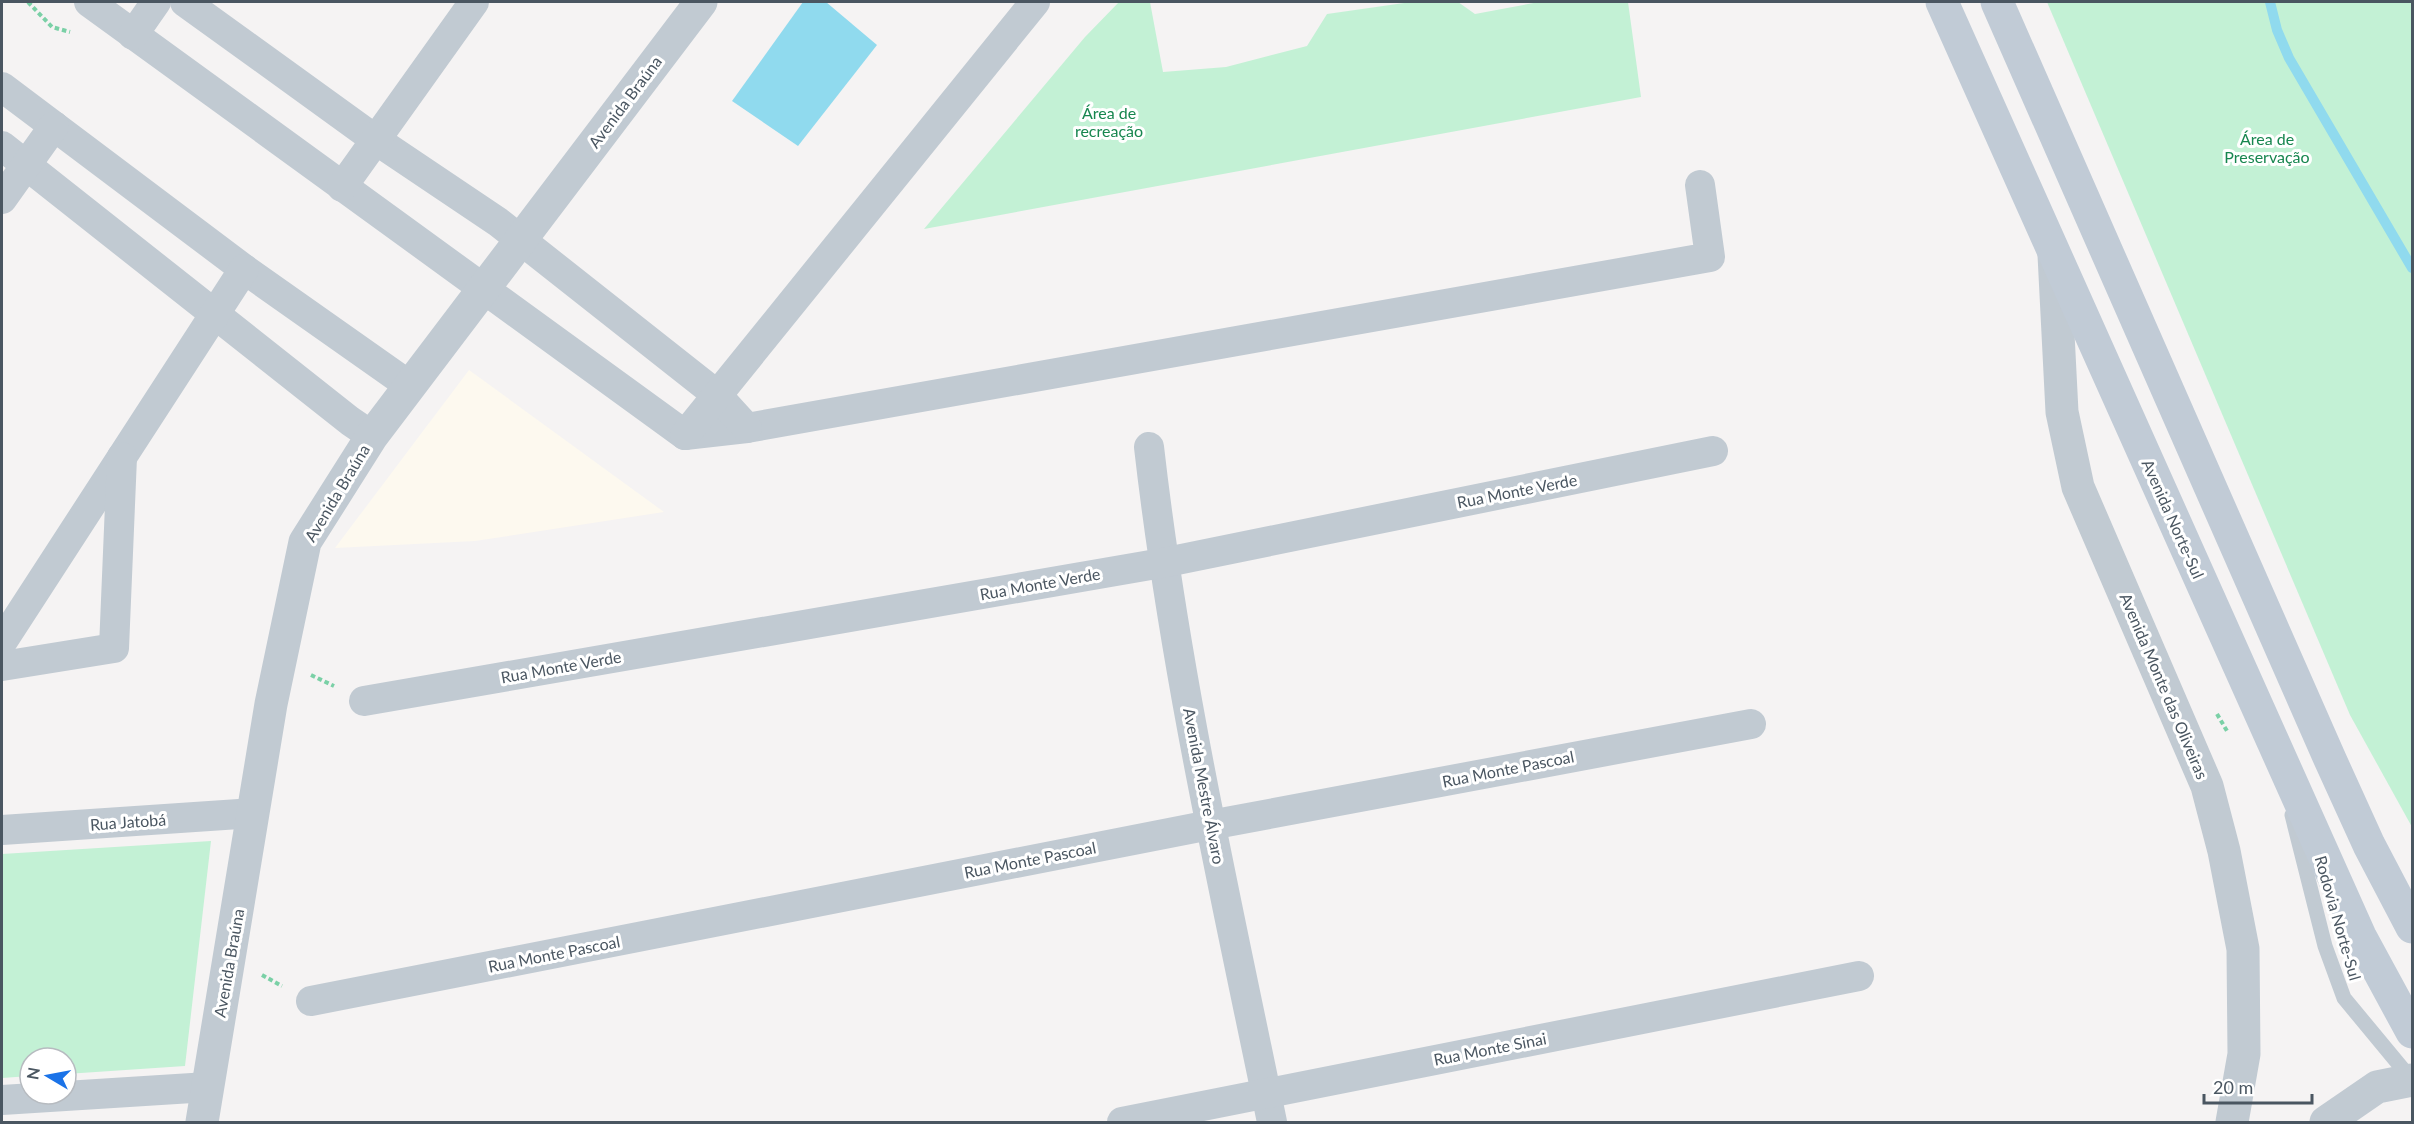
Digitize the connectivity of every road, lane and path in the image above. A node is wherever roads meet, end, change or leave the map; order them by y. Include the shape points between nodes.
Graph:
1 (89, 2) edge
2 (156, 2) edge
3 (185, 2) edge
4 (474, 2) edge
5 (701, 2) edge
6 (1035, 2) edge
7 (1997, 2) edge
8 (1943, 6) edge
9 (133, 35) junction
10 (2, 87) edge
11 (54, 126) junction
12 (376, 140) junction
13 (2, 146) edge
14 (25, 165) junction
15 (1700, 185) dead end
16 (342, 187) junction
17 (2, 199) edge
18 (521, 240) junction
19 (2054, 255) junction
20 (244, 269) junction
21 (482, 290) junction
22 (215, 314) junction
23 (410, 386) junction
24 (716, 394) junction
25 (747, 428) junction
26 (372, 435) junction
27 (685, 435) junction
28 (1149, 447) dead end
29 (1713, 451) dead end
30 (122, 456) junction
31 (1162, 563) junction
32 (2, 642) edge
33 (281, 660) junction
34 (2, 666) edge
35 (364, 701) joint
36 (1751, 724) dead end
37 (2275, 745) junction
38 (254, 813) junction
39 (1210, 825) junction
40 (2, 830) edge
41 (2412, 927) edge
42 (230, 957) junction
43 (1859, 976) dead end
44 (311, 1002) joint
45 (2412, 1032) edge
46 (2412, 1079) edge
47 (208, 1087) junction
48 (2, 1100) edge
49 (1269, 1108) edge
50 (202, 1122) edge
51 (1122, 1122) edge
52 (2232, 1122) edge
53 (2326, 1122) edge

1 - 9 street
2 - 9 street
3 - 12 street
4 - 12 street
5 - 18 street, Avenida Braúna
6 - 24 street
7 - 41 main road via 2333,766
8 - 19 main road, Avenida Norte-Sul
9 - 16 street
10 - 11 street
11 - 14 street
11 - 20 street
12 - 16 street
12 - 18 street
13 - 14 street
14 - 17 street
14 - 22 street
15 - 25 street via 1710,257
16 - 21 street
18 - 21 street, Avenida Braúna
18 - 24 street
19 - 37 main road, Avenida Norte-Sul
19 - 52 street, Avenida Monte das Oliveiras via 2062,412 2078,487 2207,786 2224,851 2243,949 2244,1054
20 - 22 street
20 - 23 street
21 - 23 street, Avenida Braúna
21 - 27 street
22 - 26 street
22 - 30 street
23 - 26 street, Avenida Braúna
24 - 25 street
24 - 27 street
25 - 27 street
26 - 33 street, Avenida Braúna via 305,543
28 - 31 street, Avenida Mestre Álvaro
29 - 31 street, Rua Monte Verde
30 - 32 street
30 - 34 street via 114,648
31 - 35 street, Rua Monte Verde
31 - 39 street, Avenida Mestre Álvaro
33 - 35 path
33 - 38 street, Avenida Braúna
36 - 39 street, Rua Monte Pascoal
37 - 45 main road, Avenida Norte-Sul via 2361,936
37 - 46 lane, Rodovia Norte-Sul via 2333,973 2344,998
38 - 40 street, Rua Jatobá
38 - 42 street, Avenida Braúna
39 - 44 street, Rua Monte Pascoal
39 - 49 street, Avenida Mestre Álvaro
42 - 44 path
42 - 47 street, Avenida Braúna
43 - 49 street, Rua Monte Sinai
46 - 53 street via 2377,1087
47 - 48 street
47 - 50 street, Avenida Braúna
49 - 51 street, Rua Monte Sinai

